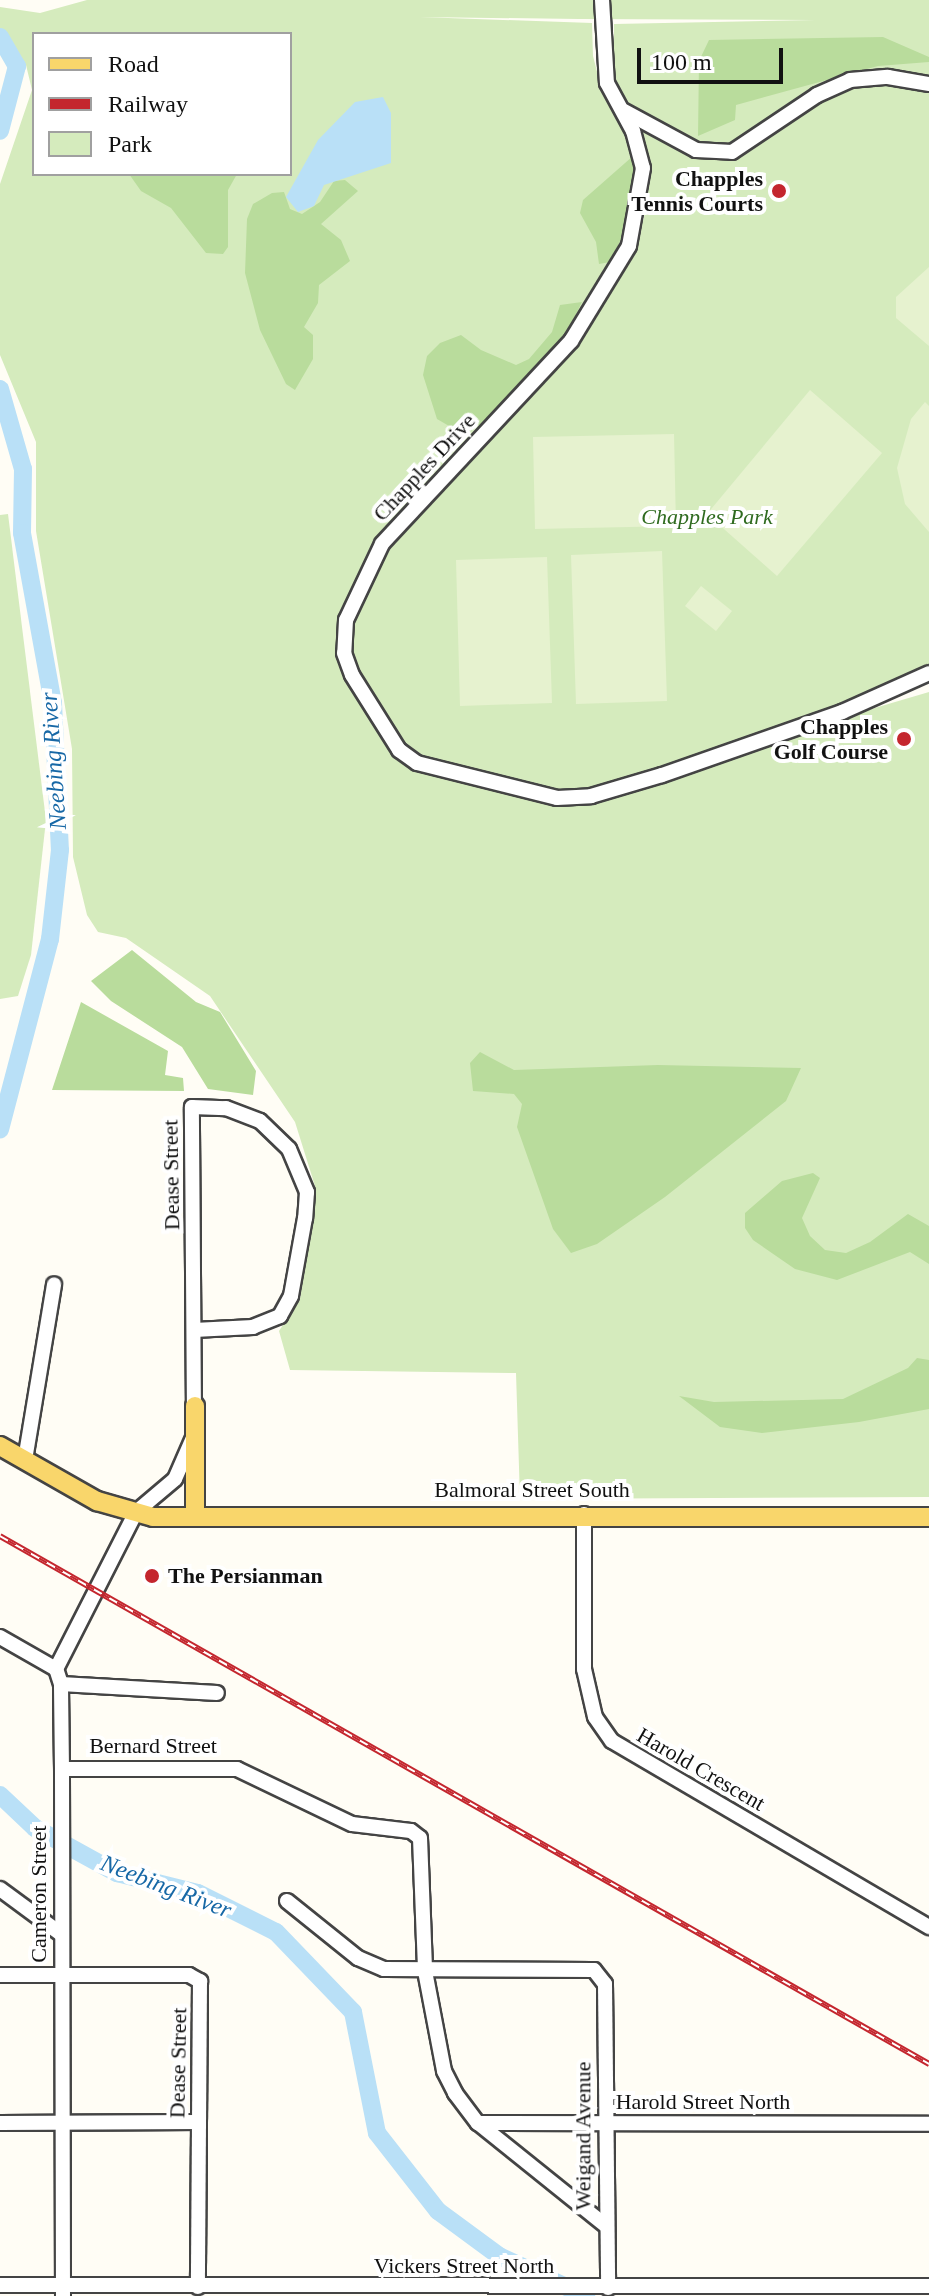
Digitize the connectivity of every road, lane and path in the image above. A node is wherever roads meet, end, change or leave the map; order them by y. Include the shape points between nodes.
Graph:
1 (602, 0) edge
2 (929, 84) edge
3 (624, 111) junction
4 (929, 673) edge
5 (54, 1284) dead end
6 (194, 1330) junction
7 (195, 1406) junction
8 (0, 1446) edge
9 (25, 1460) junction
10 (136, 1512) junction
11 (584, 1514) junction
12 (195, 1517) junction
13 (929, 1517) edge
14 (0, 1637) edge
15 (56, 1669) junction
16 (61, 1684) junction
17 (217, 1693) dead end
18 (62, 1769) junction
19 (0, 1889) edge
20 (287, 1901) dead end
21 (929, 1927) edge
22 (61, 1934) junction
23 (425, 1971) junction
24 (0, 1975) edge
25 (61, 1975) junction
26 (62, 2122) junction
27 (199, 2122) junction
28 (0, 2123) edge
29 (478, 2123) junction
30 (604, 2124) junction
31 (929, 2124) edge
32 (606, 2226) junction
33 (0, 2285) edge
34 (929, 2286) edge
35 (601, 2288) junction
36 (63, 2290) edge
37 (203, 2290) edge
38 (532, 2291) edge

1 - 3 street, Chapples Drive via 607,83
2 - 3 street via 888,77 850,80 817,95 732,152 696,150
3 - 4 street, Chapples Drive via 641,152 644,185 625,255 571,341 382,544 346,620 344,653 352,675 399,750 417,763 557,798 591,796 662,775 842,712
5 - 9 street
6 - 6 street, Dease Street via 253,1327 280,1316 291,1296 305,1218 307,1192 289,1149 260,1121 226,1108 192,1107
6 - 7 street, Dease Street
7 - 10 street, Dease Street via 191,1446 175,1479
7 - 12 main road
8 - 9 main road, Balmoral Street South
9 - 10 main road, Balmoral Street South via 97,1501
10 - 12 main road, Balmoral Street South
10 - 15 street
11 - 12 main road, Balmoral Street South
11 - 13 main road, Balmoral Street South
11 - 21 street, Harold Crescent via 584,1669 595,1717 612,1741
14 - 15 street
15 - 16 street, Cameron Street
16 - 17 street
16 - 18 street, Cameron Street
18 - 22 street, Cameron Street
18 - 23 street, Bernard Street via 227,1767 253,1773 352,1824 411,1831 420,1838
19 - 22 street
20 - 23 street via 374,1967
22 - 25 street, Cameron Street
23 - 29 street via 444,2071
23 - 30 street, Weigand Avenue via 594,1970 605,1984
24 - 25 street
25 - 26 street, Cameron Street
25 - 27 street, Dease Street via 196,1977 201,1986
26 - 27 street
26 - 28 street
26 - 36 street, Cameron Street
27 - 37 street, Dease Street
29 - 30 street, Harold Street North
29 - 32 street
30 - 31 street, Harold Street North
30 - 32 street, Weigand Avenue
32 - 35 street, Weigand Avenue
33 - 36 street, Vickers Street North
34 - 35 street, Vickers Street North
35 - 38 street, Vickers Street North
36 - 37 street, Vickers Street North
37 - 38 street, Vickers Street North

